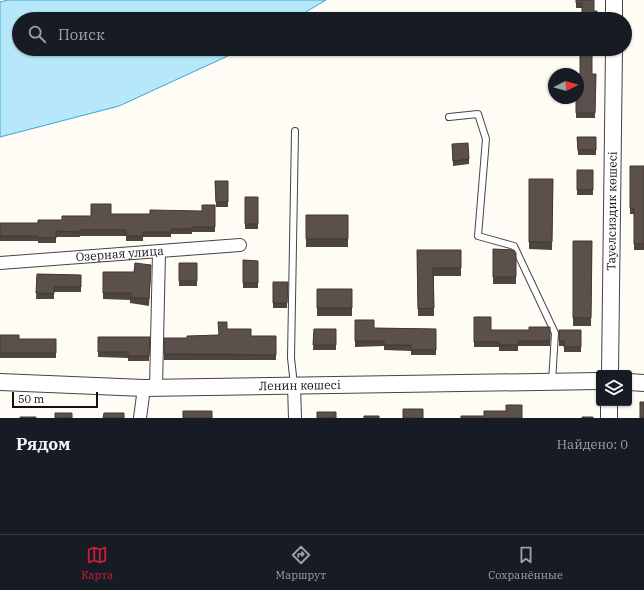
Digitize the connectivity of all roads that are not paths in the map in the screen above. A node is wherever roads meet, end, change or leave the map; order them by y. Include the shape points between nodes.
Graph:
1 (614, 0) edge
2 (614, 12) edge
3 (614, 56) edge
4 (449, 117) dead end
5 (295, 131) dead end
6 (240, 245) dead end
7 (159, 252) junction
8 (0, 263) edge
9 (610, 370) edge
10 (596, 381) edge
11 (0, 382) edge
12 (552, 382) junction
13 (632, 382) edge
14 (644, 383) edge
15 (294, 385) junction
16 (150, 388) junction
17 (610, 406) edge
18 (140, 418) edge
19 (295, 418) edge
20 (609, 418) edge

1 - 2 street
3 - 9 street, Тауелсиздик көшесі
4 - 12 lane via 478,114 486,139 478,236 514,246 555,333
5 - 15 lane via 291,358
6 - 7 street, Озерная улица
7 - 8 street, Озерная улица
7 - 16 street
10 - 12 street, Ленин көшесі
11 - 16 street, Ленин көшесі
12 - 15 street, Ленин көшесі
13 - 14 street
15 - 16 street, Ленин көшесі
15 - 19 street
16 - 18 street
17 - 20 street

